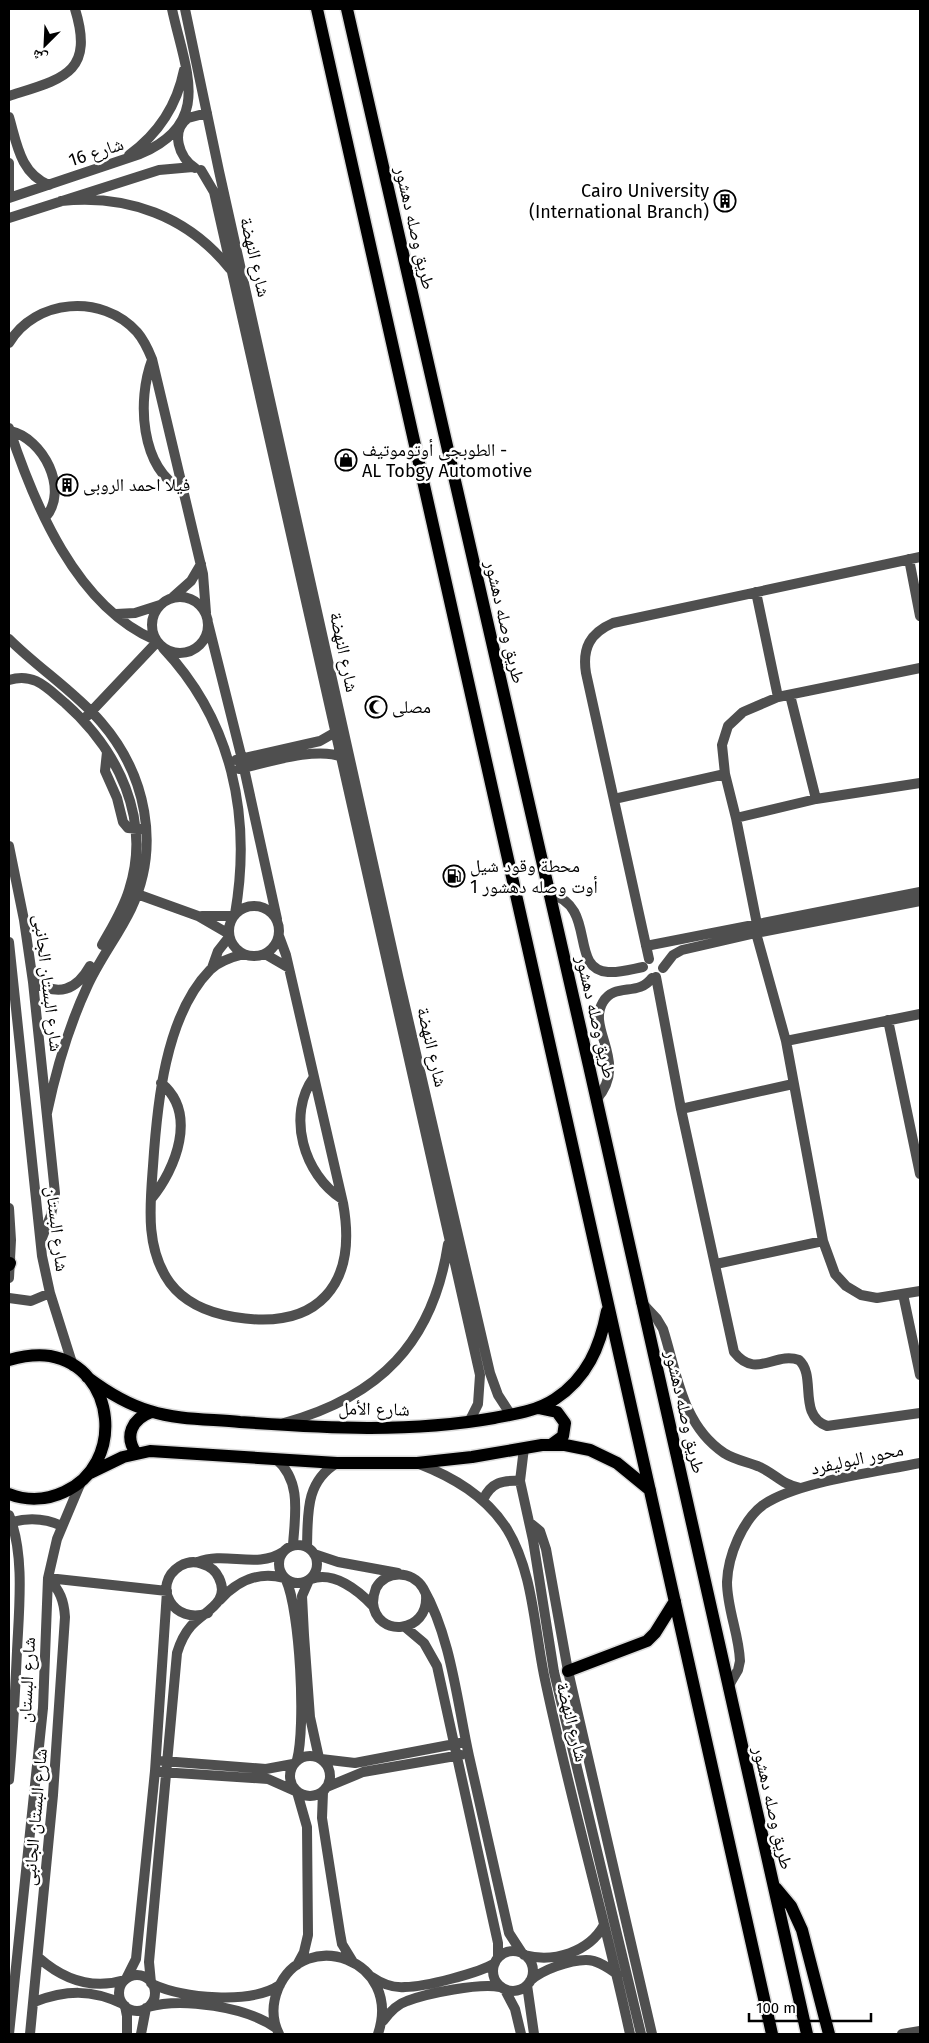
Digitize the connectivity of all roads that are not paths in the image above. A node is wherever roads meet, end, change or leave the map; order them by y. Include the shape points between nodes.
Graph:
1 (75, 9) edge
2 (172, 9) edge
3 (185, 9) edge
4 (317, 9) edge
5 (347, 9) edge
6 (185, 67) junction
7 (9, 96) edge
8 (207, 113) junction
9 (9, 117) edge
10 (184, 121) junction
11 (122, 160) junction
12 (9, 163) edge
13 (197, 169) junction
14 (219, 170) junction
15 (49, 185) junction
16 (9, 194) edge
17 (9, 198) edge
18 (61, 201) junction
19 (9, 218) edge
20 (236, 271) junction
21 (9, 343) edge
22 (152, 359) junction
23 (9, 429) edge
24 (182, 490) junction
25 (45, 518) junction
26 (920, 557) edge
27 (909, 559) junction
28 (201, 564) junction
29 (756, 592) junction
30 (170, 598) junction
31 (160, 605) junction
32 (206, 613) junction
33 (116, 614) junction
34 (920, 616) edge
35 (208, 623) junction
36 (9, 639) edge
37 (158, 643) junction
38 (920, 668) edge
39 (9, 680) edge
40 (790, 695) junction
41 (778, 697) junction
42 (91, 712) junction
43 (83, 720) junction
44 (340, 729) junction
45 (342, 757) junction
46 (243, 763) junction
47 (231, 766) junction
48 (725, 774) junction
49 (920, 783) edge
50 (614, 799) junction
51 (816, 799) junction
52 (736, 818) junction
53 (136, 829) junction
54 (147, 829) junction
55 (9, 846) edge
56 (920, 892) edge
57 (138, 894) junction
58 (550, 894) junction
59 (920, 900) edge
60 (234, 915) junction
61 (198, 916) junction
62 (277, 919) junction
63 (756, 928) junction
64 (229, 935) junction
65 (279, 936) junction
66 (646, 946) junction
67 (9, 947) edge
68 (244, 954) junction
69 (265, 954) junction
70 (646, 963) junction
71 (212, 968) junction
72 (289, 968) junction
73 (663, 968) junction
74 (616, 972) junction
75 (654, 978) junction
76 (33, 982) junction
77 (619, 990) junction
78 (920, 1014) edge
79 (888, 1020) junction
80 (786, 1041) junction
81 (314, 1076) junction
82 (161, 1083) junction
83 (793, 1084) junction
84 (596, 1100) junction
85 (681, 1109) junction
86 (47, 1113) junction
87 (920, 1174) edge
88 (442, 1179) junction
89 (151, 1199) junction
90 (342, 1199) junction
91 (9, 1208) edge
92 (449, 1238) junction
93 (10, 1240) edge
94 (40, 1241) junction
95 (824, 1241) junction
96 (10, 1264) edge
97 (716, 1264) junction
98 (9, 1278) edge
99 (920, 1291) edge
100 (50, 1293) junction
101 (903, 1294) junction
102 (9, 1298) edge
103 (640, 1301) junction
104 (608, 1306) junction
105 (9, 1360) edge
106 (73, 1366) junction
107 (920, 1375) edge
108 (87, 1377) junction
109 (538, 1408) junction
110 (151, 1412) junction
111 (920, 1413) edge
112 (511, 1415) junction
113 (469, 1422) junction
114 (279, 1424) junction
115 (552, 1444) junction
116 (524, 1448) junction
117 (136, 1453) junction
118 (276, 1459) junction
119 (337, 1463) junction
120 (416, 1463) junction
121 (920, 1463) edge
122 (86, 1478) junction
123 (520, 1481) junction
124 (800, 1488) junction
125 (651, 1492) junction
126 (9, 1494) edge
127 (483, 1500) junction
128 (10, 1518) edge
129 (528, 1522) junction
130 (62, 1526) junction
131 (9, 1536) edge
132 (293, 1545) junction
133 (310, 1550) junction
134 (283, 1552) junction
135 (198, 1562) junction
136 (401, 1574) junction
137 (48, 1578) junction
138 (285, 1579) junction
139 (310, 1580) junction
140 (167, 1591) junction
141 (426, 1595) junction
142 (220, 1600) junction
143 (675, 1601) junction
144 (373, 1606) junction
145 (208, 1613) junction
146 (405, 1627) junction
147 (568, 1671) junction
148 (728, 1688) junction
149 (9, 1720) edge
150 (562, 1725) junction
151 (13, 1734) junction
152 (466, 1742) junction
153 (454, 1744) junction
154 (11, 1747) edge
155 (468, 1754) junction
156 (457, 1756) junction
157 (320, 1759) junction
158 (295, 1762) junction
159 (156, 1766) junction
160 (168, 1767) junction
161 (9, 1780) edge
162 (325, 1790) junction
163 (296, 1792) junction
164 (33, 1809) junction
165 (52, 1811) junction
166 (591, 1848) junction
167 (773, 1885) junction
168 (604, 1925) junction
169 (523, 1954) junction
170 (39, 1958) junction
171 (496, 1960) junction
172 (354, 1962) junction
173 (296, 1966) junction
174 (618, 1976) junction
175 (372, 1977) junction
176 (125, 1980) junction
177 (151, 1983) junction
178 (529, 1983) junction
179 (280, 1985) junction
180 (503, 1988) junction
181 (34, 2002) junction
182 (124, 2006) junction
183 (147, 2008) junction
184 (10, 2009) edge
185 (383, 2021) junction
186 (277, 2031) edge
187 (920, 2031) edge
188 (9, 2034) edge
189 (30, 2034) edge
190 (127, 2034) edge
191 (140, 2034) edge
192 (378, 2034) edge
193 (521, 2034) edge
194 (534, 2034) edge
195 (630, 2034) edge
196 (641, 2034) edge
197 (652, 2034) edge
198 (772, 2034) edge
199 (807, 2034) edge
200 (829, 2034) edge
201 (902, 2034) edge

1 - 7 street via 82,43 72,69 57,80
2 - 6 street
3 - 8 street, شارع النهضة
4 - 104 main road
5 - 58 main road, طريق وصله دهشور
6 - 10 street via 189,99
6 - 11 street via 175,100 163,120 145,142
8 - 10 street
8 - 14 street, شارع النهضة
9 - 15 street via 25,166 36,178
10 - 11 street, شارع 16 via 156,146
10 - 13 street, شارع النهضة via 178,144 183,157
11 - 15 street, شارع 16
12 - 16 street
13 - 14 street, شارع 16
13 - 18 street, شارع 16 via 159,170
13 - 20 street, شارع النهضة via 214,192
14 - 20 street, شارع النهضة
15 - 17 street, شارع 16
18 - 19 street, شارع 16
18 - 20 street via 80,198 119,201 157,212 198,237
20 - 44 street, شارع النهضة
21 - 22 street via 24,324 40,314 57,308 84,306 111,313 129,325 137,332
22 - 24 street
22 - 24 street via 144,400 148,439 162,474
23 - 25 street
23 - 25 street via 33,443 50,473 55,498
24 - 28 street
25 - 33 street via 78,572
26 - 27 street
27 - 29 street
27 - 34 street
28 - 30 street via 191,581
28 - 32 street
29 - 41 street
29 - 50 street via 613,623 592,636 584,660
30 - 31 street
30 - 32 street via 191,599
31 - 33 street via 135,613
31 - 37 street via 152,622
32 - 35 street
33 - 37 street
35 - 37 street via 205,639 194,650 178,654
35 - 46 street
36 - 42 street
37 - 42 street
37 - 47 street via 200,695 214,720
38 - 40 street
39 - 43 street via 18,677 36,680
40 - 41 street
40 - 51 street
41 - 48 street via 743,712 728,726 722,745
42 - 43 street
42 - 54 street via 111,735 128,763 140,793
43 - 53 street via 107,752 126,788
44 - 45 street, شارع النهضة
44 - 46 street via 320,741
44 - 88 street, شارع النهضة
45 - 46 street via 322,753
45 - 88 street, شارع النهضة via 389,973
46 - 47 street
46 - 62 street
47 - 60 street via 240,811 242,852
48 - 50 street
48 - 52 street
49 - 51 street
50 - 66 street
51 - 52 street
52 - 63 street
53 - 54 street
53 - 76 street via 136,861 127,896 84,977 75,986 60,990
54 - 57 street via 146,864
55 - 76 street, شارع البستان الجانبى
56 - 63 street
57 - 61 street
57 - 86 street via 82,998 59,1060
58 - 74 street via 564,900 575,911 589,961 600,970
58 - 84 main road, طريق وصله دهشور
59 - 63 street
60 - 61 street
60 - 62 street via 247,906 261,906
60 - 64 street via 229,924
61 - 64 street
62 - 65 street
63 - 66 street
63 - 73 street via 682,950 673,955
63 - 80 street
64 - 68 street via 234,947
64 - 71 street
65 - 69 street
65 - 72 street
66 - 70 street
67 - 94 street, شارع البستان
68 - 69 street
68 - 71 street
69 - 72 street
70 - 73 street via 658,960
70 - 74 street
70 - 75 street via 646,974
71 - 82 street via 181,1020
72 - 81 street
73 - 75 street via 661,974
74 - 77 street
75 - 77 street via 644,986
75 - 85 street
76 - 86 street, شارع البستان الجانبى
77 - 84 street via 608,996 600,1010 610,1072 606,1088
78 - 79 street
79 - 80 street
79 - 87 street
80 - 83 street
81 - 90 street
81 - 90 street via 301,1101 305,1148 319,1179
82 - 89 street
82 - 89 street via 177,1103 180,1132 170,1172
83 - 85 street
83 - 95 street
84 - 103 main road, طريق وصله دهشور
85 - 97 street
86 - 94 street, شارع البستان الجانبى via 54,1193 51,1215
88 - 92 street, شارع النهضة
88 - 112 street, شارع النهضة via 490,1373 498,1395
89 - 90 street via 154,1248 164,1274 176,1290 192,1304 211,1311 265,1320 288,1318 307,1310 337,1281 347,1251
91 - 93 street
92 - 113 street, شارع النهضة via 480,1375 478,1404
92 - 114 street via 432,1307 417,1336 398,1361 374,1382 345,1400
93 - 96 street
94 - 100 street, شارع البستان
95 - 97 street
95 - 101 street via 835,1274 846,1286 861,1295 877,1298
96 - 98 street
97 - 111 street via 734,1352 745,1363 753,1365 790,1358 799,1360 804,1366 812,1412 817,1421 832,1426
99 - 101 street
100 - 102 street via 31,1301
100 - 106 street, شارع البستان
101 - 107 street
103 - 124 street, محور البوليفرد via 663,1329 684,1401 703,1434 726,1454
103 - 148 main road, طريق وصله دهشور
104 - 109 main road, شارع الأمل via 600,1341 582,1374 554,1400
104 - 125 main road
105 - 106 main road, شارع الأمل via 28,1355 52,1356
106 - 108 main road, شارع الأمل
108 - 110 main road, شارع الأمل via 118,1398
108 - 122 main road via 101,1400 107,1425 100,1459
109 - 112 main road, شارع الأمل
109 - 115 main road via 556,1412 564,1422 562,1436
110 - 114 main road, شارع الأمل
110 - 117 main road via 133,1425 130,1440
112 - 113 main road, شارع الأمل
113 - 114 main road, شارع الأمل via 399,1428
115 - 116 main road
115 - 125 main road via 578,1447 604,1456 630,1471
116 - 120 main road
116 - 123 street, شارع النهضة
117 - 118 main road via 150,1451
117 - 122 main road via 111,1462
118 - 119 main road
118 - 132 street via 288,1473 295,1490
119 - 120 main road
119 - 133 street via 322,1475 308,1504
120 - 127 street, شارع النهضة via 451,1478
121 - 124 street, محور البوليفرد
122 - 126 main road via 70,1490 43,1499
122 - 130 street, شارع البستان
123 - 127 street via 500,1482 487,1492
123 - 129 street, شارع النهضة
124 - 148 street, محور البوليفرد via 775,1498 752,1516 733,1553 727,1581 740,1660
125 - 143 main road
127 - 150 street, شارع النهضة via 507,1529 522,1563
128 - 130 street via 37,1518
128 - 131 street
128 - 151 street, شارع البستان via 16,1538 19,1606
129 - 147 street via 540,1531 546,1549
129 - 150 street, شارع النهضة
130 - 137 street, شارع البستان
132 - 133 street
132 - 134 street
133 - 136 street via 338,1562
133 - 139 street via 317,1567
134 - 135 street via 266,1560 213,1558
134 - 138 street via 278,1562
135 - 140 street via 176,1569
135 - 142 street via 218,1576
136 - 141 street via 417,1580
136 - 144 street via 380,1583 373,1597
137 - 140 street
137 - 164 street, شارع البستان via 43,1708
137 - 165 street, شارع البستان الجانبى via 58,1588 66,1617
138 - 139 street via 297,1584
138 - 142 street via 269,1575 254,1577 229,1590
138 - 158 street via 293,1603 302,1717 301,1744
139 - 144 street via 321,1577 341,1582 358,1591
139 - 157 street via 302,1596 303,1627 310,1716
140 - 145 street via 168,1599 178,1611 192,1616
140 - 159 street
141 - 146 street via 424,1612 413,1624
141 - 152 street via 444,1644
142 - 145 street
143 - 147 main road via 647,1641
143 - 198 main road
144 - 146 street via 376,1614 388,1625
145 - 160 street via 185,1634 177,1653
146 - 153 street via 424,1643 437,1666
147 - 197 street
148 - 167 main road, طريق وصله دهشور
149 - 151 street
150 - 166 street, شارع النهضة
151 - 154 street, شارع البستان
152 - 153 street
152 - 155 street
153 - 156 street
153 - 157 street via 355,1763
154 - 161 street, شارع البستان
155 - 156 street
155 - 169 street via 509,1933
156 - 162 street via 363,1772
156 - 171 street via 497,1938
157 - 158 street via 308,1756
157 - 162 street via 330,1772
158 - 160 street via 266,1768
158 - 163 street via 289,1775
159 - 160 street
159 - 176 street via 136,1959
160 - 163 street via 268,1779
160 - 177 street via 149,1962
162 - 163 street via 308,1797
162 - 172 street via 322,1818 340,1933
163 - 173 street via 307,1827 308,1934 304,1952
164 - 165 street
164 - 184 street, شارع البستان
165 - 170 street, شارع البستان الجانبى
166 - 168 street, شارع النهضة
166 - 196 street, شارع النهضة
167 - 199 main road, طريق وصله دهشور
167 - 200 main road via 797,1916
168 - 169 street via 590,1944 574,1951 547,1958
168 - 174 street, شارع النهضة
169 - 171 street via 512,1951
169 - 178 street via 533,1969
170 - 176 street via 58,1974 80,1982 102,1985
170 - 181 street, شارع البستان الجانبى
171 - 175 street via 481,1971 407,1988 385,1984
171 - 180 street via 493,1976
172 - 173 street via 324,1956
172 - 175 street
173 - 179 street
174 - 178 street via 603,1965 586,1960 544,1971
174 - 195 street, شارع النهضة
175 - 185 street via 382,1998
176 - 177 street via 138,1976
176 - 182 street via 119,1992
177 - 179 street via 176,1992 239,1999 266,1993
177 - 183 street via 154,1994
178 - 180 street via 513,1991
178 - 194 street
179 - 186 street via 273,2006
180 - 185 street via 477,1986 407,2001
180 - 193 street via 515,2009
181 - 182 street via 74,1992 101,1995
181 - 189 street, شارع البستان الجانبى
182 - 183 street via 135,2011
182 - 190 street
183 - 186 street via 174,2003 237,2009 258,2017
183 - 191 street
184 - 188 street, شارع البستان
185 - 192 street
187 - 201 street

